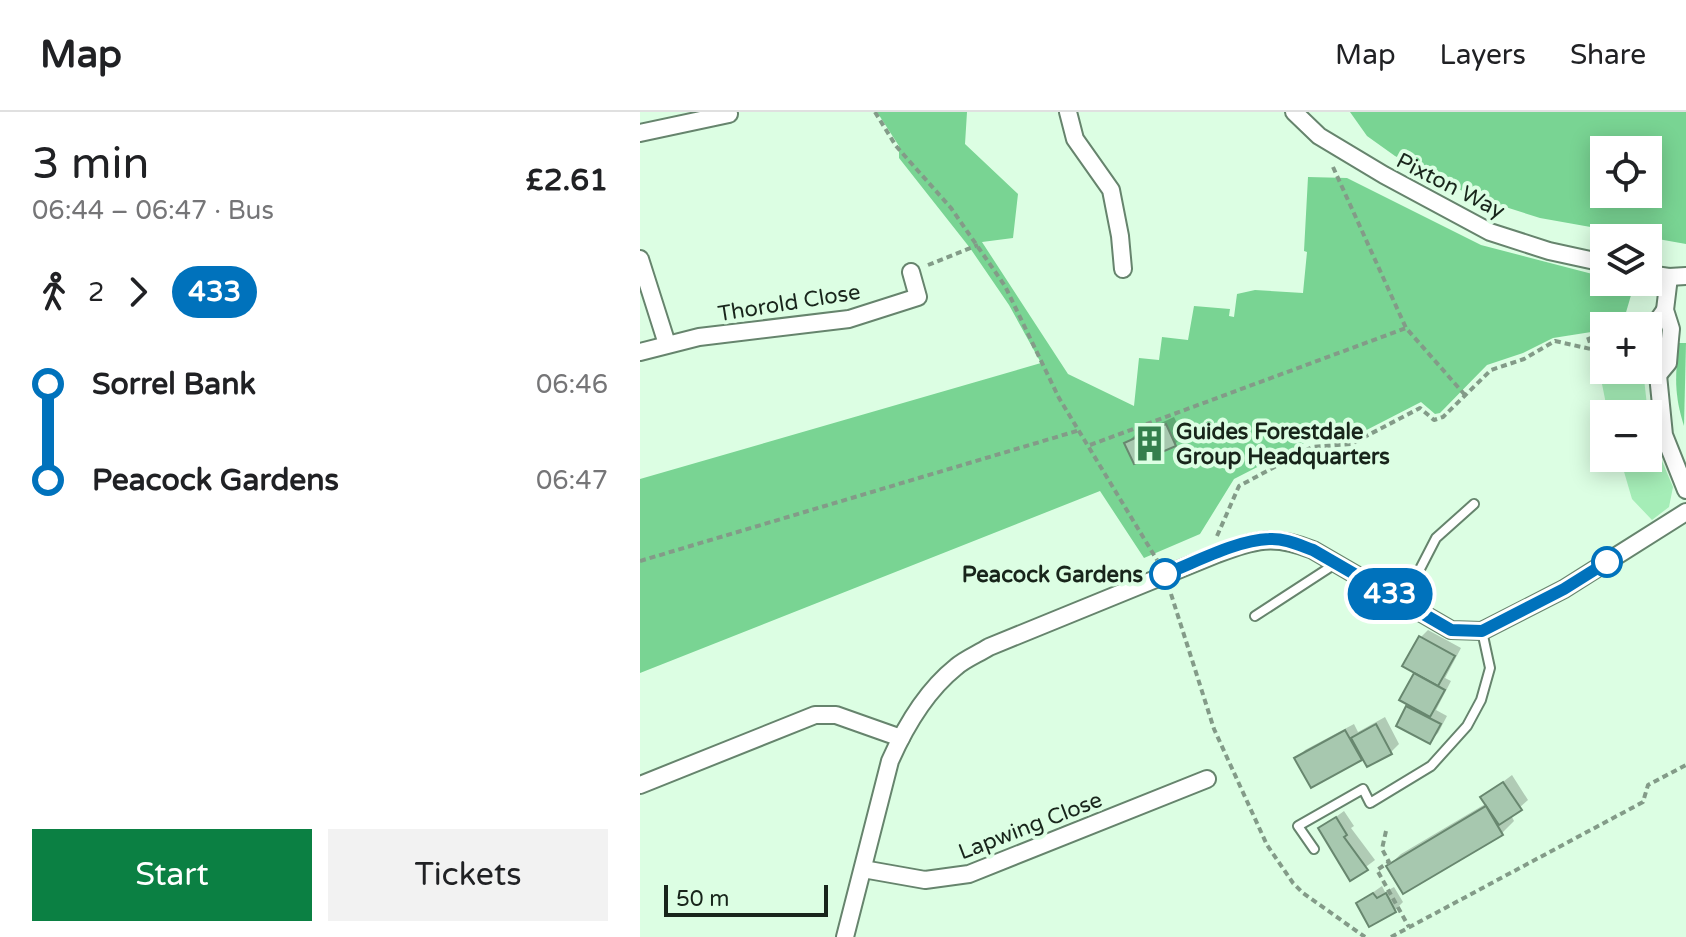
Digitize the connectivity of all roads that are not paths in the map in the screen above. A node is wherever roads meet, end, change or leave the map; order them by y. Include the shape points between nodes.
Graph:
1 (1068, 112) edge
2 (1294, 112) edge
3 (729, 114) dead end
4 (640, 133) edge
5 (640, 259) edge
6 (1590, 260) edge
7 (1123, 269) dead end
8 (911, 272) road end
9 (1662, 276) edge
10 (1686, 276) edge
11 (1669, 277) junction
12 (667, 344) junction
13 (640, 352) edge
14 (1686, 490) edge
15 (1474, 504) dead end
16 (1686, 512) edge
17 (1335, 564) junction
18 (1403, 602) junction
19 (1255, 616) dead end
20 (1482, 631) junction
21 (901, 738) junction
22 (1207, 779) dead end
23 (640, 785) edge
24 (1314, 849) dead end
25 (863, 869) junction
26 (845, 937) edge

1 - 7 street via 1075,139 1111,190
2 - 6 street, Pixton Way via 1319,136 1490,232
3 - 4 street
5 - 12 street
8 - 12 street, Thorold Close via 918,297 849,319
9 - 11 street
10 - 11 street
11 - 14 street via 1649,361 1658,375 1664,435
12 - 13 street, Thorold Close
15 - 18 lane via 1436,538
16 - 20 street via 1564,589
17 - 18 street
17 - 19 lane
17 - 21 street via 1313,550 1272,538 1164,574 989,647 956,666 924,701
18 - 20 street via 1451,630
20 - 24 lane via 1490,668 1467,726 1431,766 1370,803 1363,789 1298,826
21 - 23 street via 836,715 815,715
21 - 25 street via 890,761
22 - 25 street, Lapwing Close via 969,874 925,880
25 - 26 street

